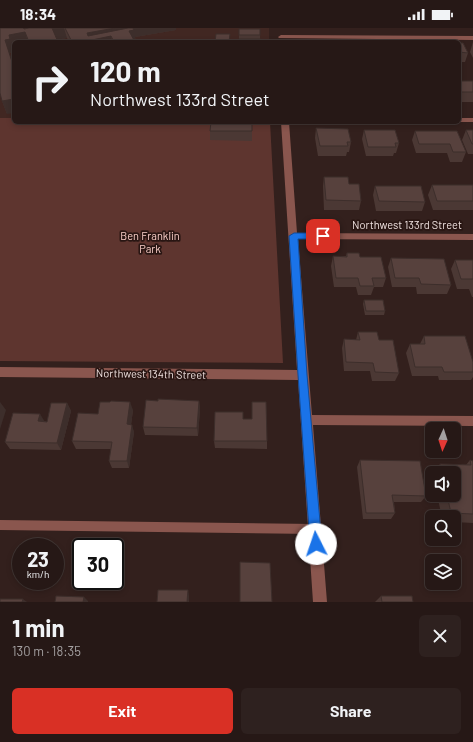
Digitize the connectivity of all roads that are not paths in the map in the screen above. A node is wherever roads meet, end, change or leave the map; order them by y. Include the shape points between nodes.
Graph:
1 (280, 28) edge
2 (473, 38) edge
3 (281, 40) edge
4 (461, 120) edge
5 (473, 120) edge
6 (285, 124) edge
7 (294, 236) junction
8 (473, 237) edge
9 (0, 372) edge
10 (302, 375) junction
11 (306, 420) junction
12 (473, 422) edge
13 (0, 525) edge
14 (315, 530) junction
15 (320, 602) edge

1 - 3 street
2 - 3 street
4 - 5 street
6 - 7 street
7 - 8 street, Northwest 133rd Street
7 - 10 street
9 - 10 street, Northwest 134th Street
10 - 11 street
11 - 12 street
11 - 14 street
13 - 14 lane
14 - 15 street

